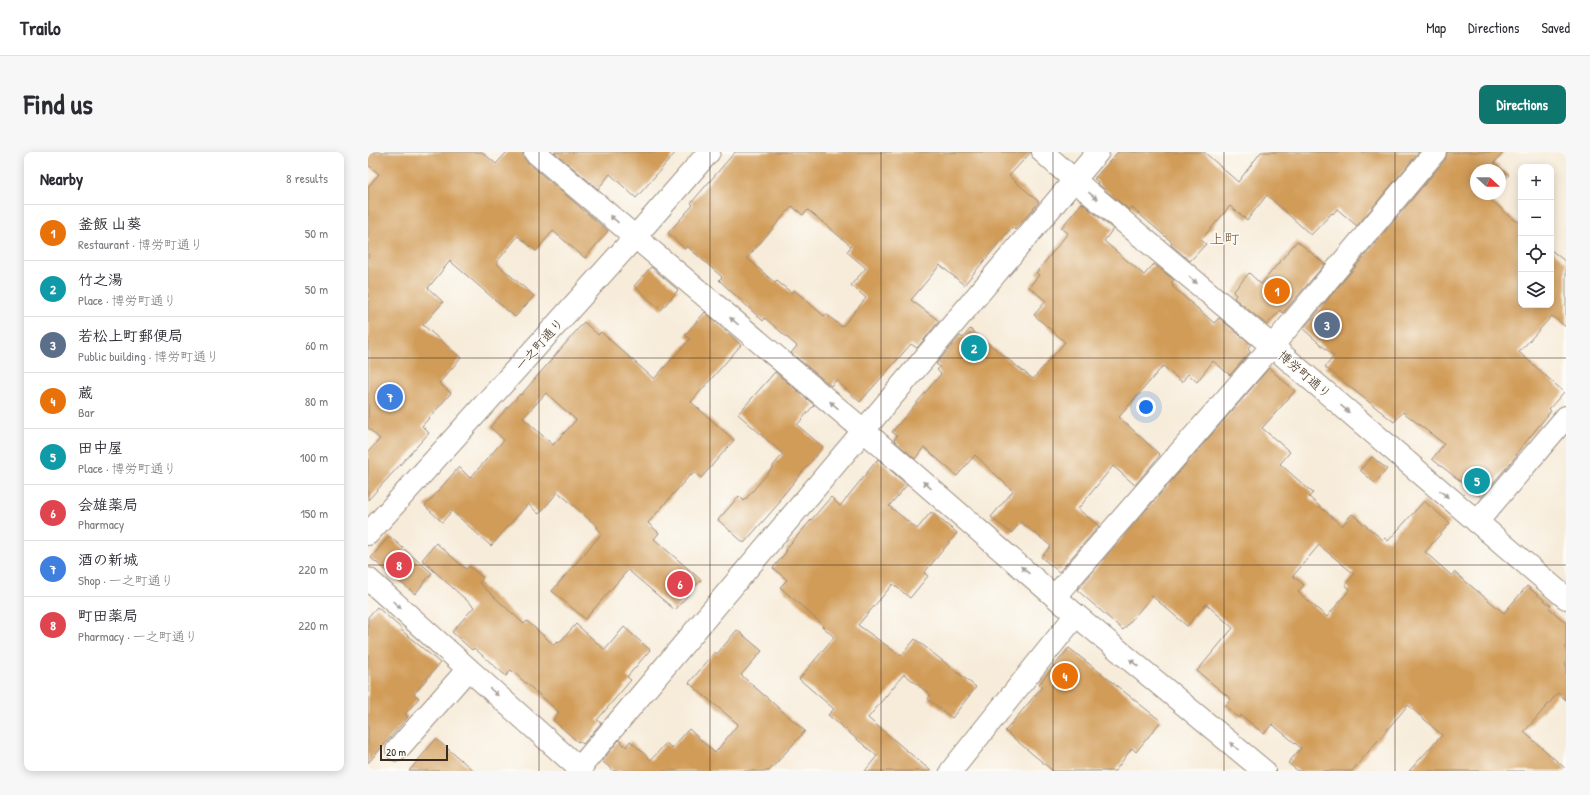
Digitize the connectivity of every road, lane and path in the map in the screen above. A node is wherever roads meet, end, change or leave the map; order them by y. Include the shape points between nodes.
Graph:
1 (535, 152) edge
2 (709, 152) edge
3 (1043, 152) edge
4 (1098, 152) edge
5 (1435, 152) edge
6 (1074, 180) junction
7 (635, 237) junction
8 (1272, 346) junction
9 (1566, 417) edge
10 (863, 430) junction
11 (1477, 522) junction
12 (368, 534) edge
13 (368, 579) edge
14 (1055, 596) junction
15 (1566, 598) edge
16 (1076, 615) junction
17 (468, 669) junction
18 (398, 750) dead end
19 (579, 770) edge
20 (951, 771) edge
21 (1264, 771) edge

7 -> 1 street
2 - 7 street, 一之町通り
3 - 6 street, 博労町通り
4 - 6 street
5 - 8 street
6 -> 8 street, 博労町通り
6 - 10 street
10 -> 7 street
7 - 12 street, 一之町通り
8 -> 11 street, 博労町通り
8 - 14 street
9 - 11 street
14 -> 10 street
10 - 19 street
11 - 15 street, 博労町通り
13 -> 17 street
14 - 16 street
16 - 20 street
21 -> 16 street
17 - 18 street
17 -> 19 street

